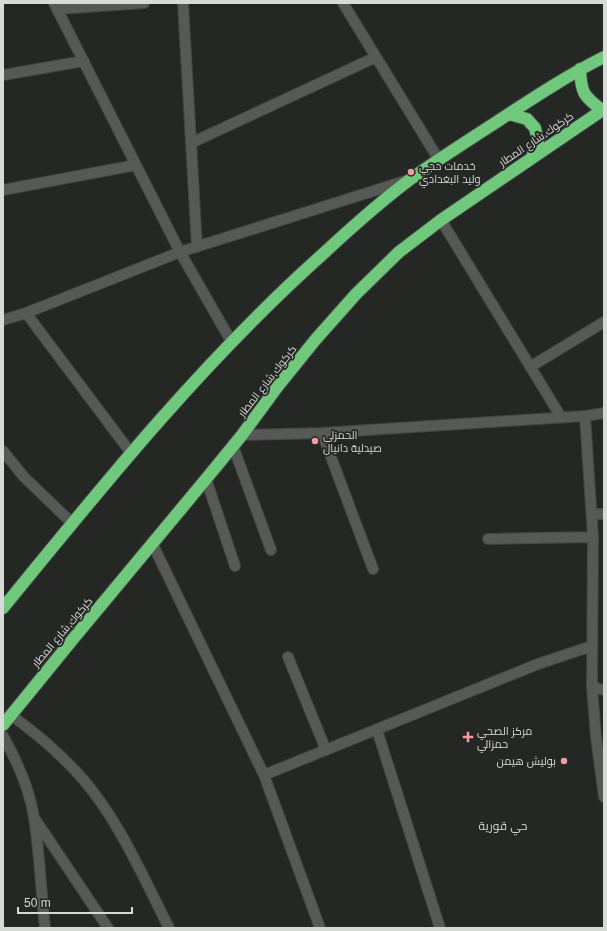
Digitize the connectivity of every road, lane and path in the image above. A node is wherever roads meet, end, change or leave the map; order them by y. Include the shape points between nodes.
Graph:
1 (144, 3) edge
2 (183, 3) edge
3 (343, 3) edge
4 (56, 6) edge
5 (604, 57) edge
6 (376, 58) junction
7 (84, 61) junction
8 (580, 69) junction
9 (3, 75) edge
10 (603, 109) edge
11 (509, 114) junction
12 (191, 143) junction
13 (532, 157) junction
14 (438, 160) junction
15 (136, 165) junction
16 (411, 179) junction
17 (3, 190) edge
18 (441, 220) junction
19 (197, 247) junction
20 (180, 252) junction
21 (26, 313) junction
22 (3, 320) edge
23 (604, 322) edge
24 (231, 341) junction
25 (530, 368) junction
26 (604, 413) edge
27 (585, 416) junction
28 (561, 417) junction
29 (322, 433) junction
30 (242, 435) junction
31 (233, 446) junction
32 (3, 451) edge
33 (131, 453) junction
34 (206, 479) junction
35 (592, 514) junction
36 (604, 514) edge
37 (72, 523) junction
38 (593, 537) junction
39 (488, 539) dead end
40 (153, 544) junction
41 (271, 550) dead end
42 (235, 566) dead end
43 (373, 569) dead end
44 (3, 608) edge
45 (592, 646) junction
46 (288, 657) dead end
47 (592, 687) junction
48 (604, 690) edge
49 (11, 715) junction
50 (3, 725) edge
51 (377, 730) junction
52 (3, 736) edge
53 (326, 750) junction
54 (264, 775) junction
55 (604, 797) edge
56 (34, 818) junction
57 (45, 928) edge
58 (108, 928) edge
59 (169, 928) edge
60 (320, 928) edge
61 (440, 928) edge

1 - 4 street
2 - 12 street
3 - 6 street
4 - 7 street
5 - 8 highway
6 - 12 street
6 - 14 street
7 - 9 street
7 - 15 street
8 - 10 highway via 581,87 588,100
8 - 11 highway
10 - 13 highway, كركوك,شارع المطار
11 - 13 highway via 527,119 535,128 538,141
11 - 14 highway
12 - 19 street
13 - 18 highway, كركوك,شارع المطار
14 - 16 highway
15 - 17 street
15 - 20 street
16 - 19 street
16 - 24 highway via 299,274
18 - 25 street
18 - 30 highway, كركوك,شارع المطار via 400,252 356,294 306,351
19 - 20 street
20 - 21 street
20 - 24 street
21 - 22 street
21 - 33 street
23 - 25 street
24 - 33 highway
25 - 28 street
26 - 27 street
27 - 28 street
27 - 35 street
28 - 29 street
29 - 30 street
29 - 43 street
30 - 31 highway, كركوك,شارع المطار
31 - 34 highway, كركوك,شارع المطار
31 - 41 street
32 - 37 street via 24,477
33 - 37 highway
34 - 40 highway, كركوك,شارع المطار
34 - 42 street
35 - 36 street
35 - 38 street
37 - 44 highway
38 - 39 street
38 - 45 street
40 - 49 highway, كركوك,شارع المطار
40 - 54 street
45 - 47 street
45 - 51 street via 538,664
46 - 53 street
47 - 48 street
47 - 55 street
49 - 50 highway, كركوك,شارع المطار
49 - 59 street via 66,760 97,797 122,837
51 - 53 street
51 - 61 street
52 - 56 street via 21,772
53 - 54 street
54 - 60 street
56 - 57 street
56 - 58 street

